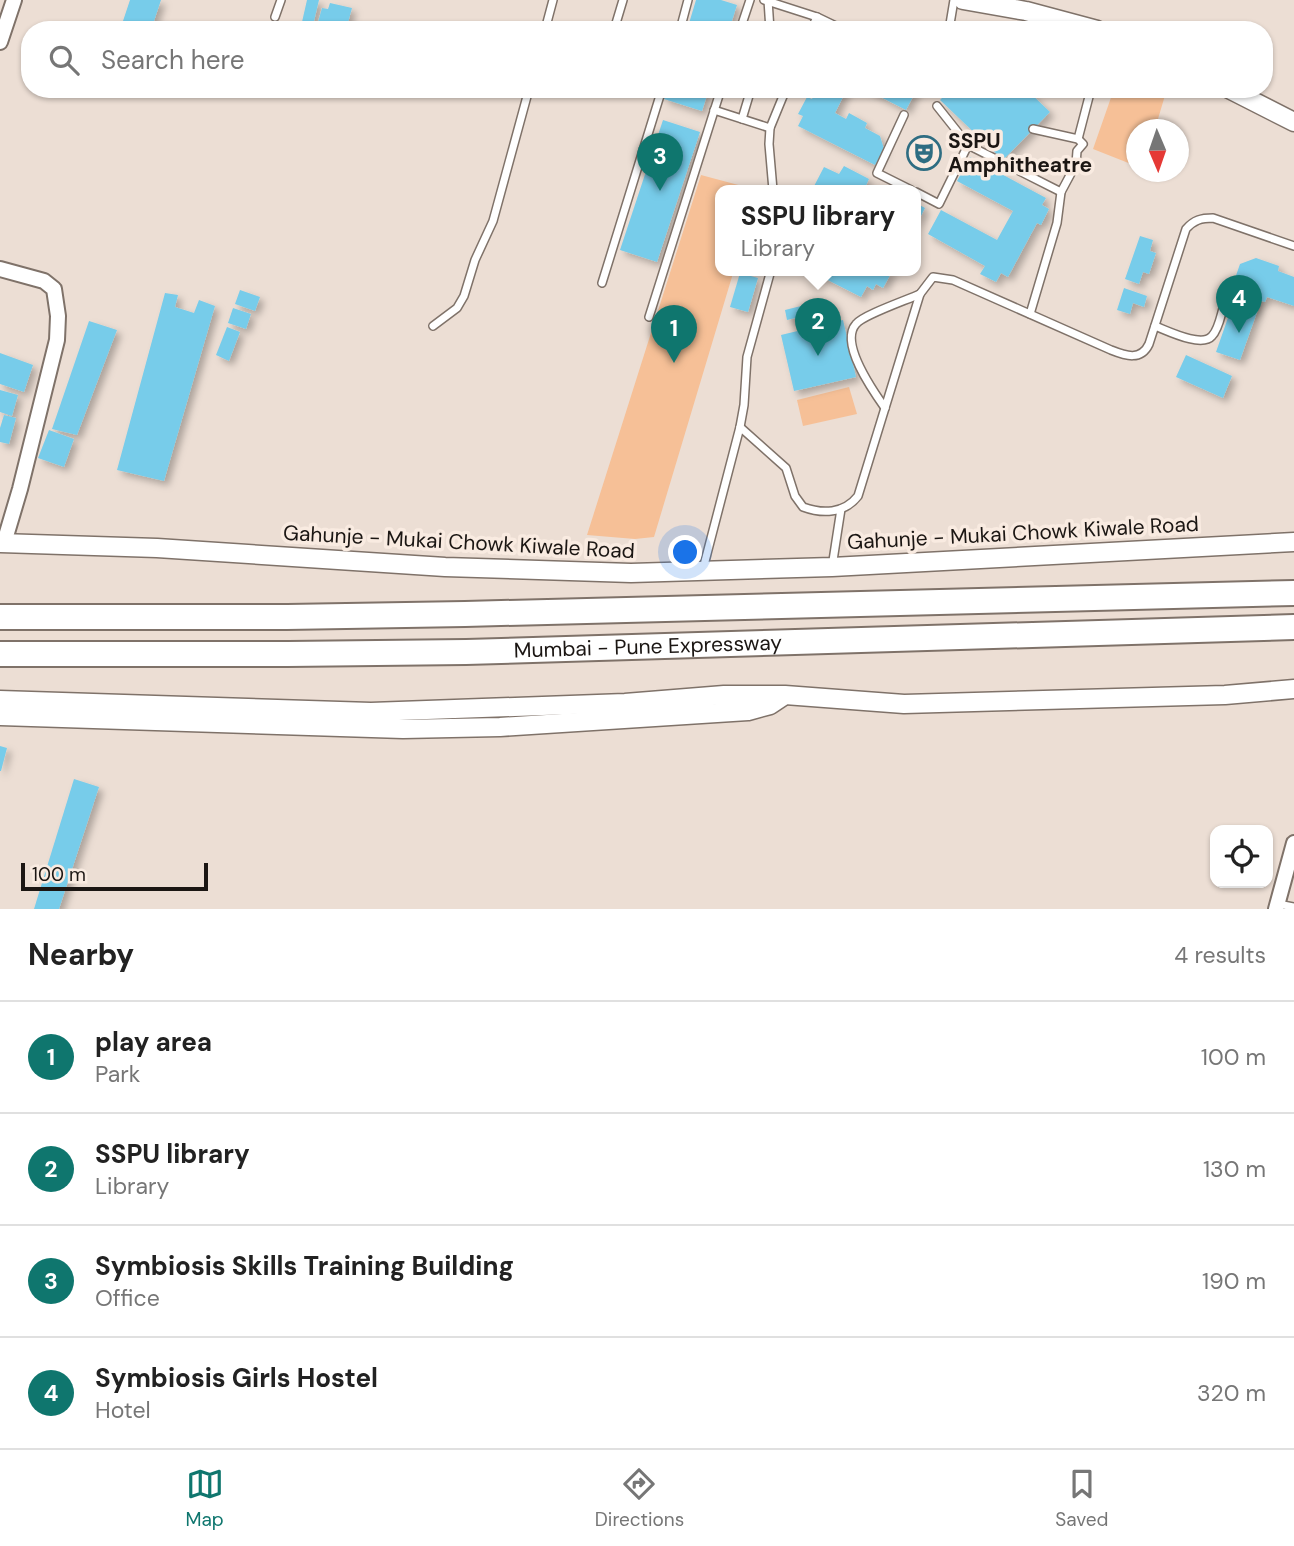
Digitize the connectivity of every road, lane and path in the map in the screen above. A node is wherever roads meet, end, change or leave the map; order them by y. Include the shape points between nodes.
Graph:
1 (14, 0) edge
2 (281, 0) edge
3 (553, 0) edge
4 (623, 0) edge
5 (688, 0) edge
6 (750, 0) edge
7 (766, 0) edge
8 (954, 0) edge
9 (963, 0) edge
10 (275, 17) dead end
11 (817, 17) junction
12 (547, 21) edge
13 (617, 21) edge
14 (682, 21) edge
15 (743, 21) edge
16 (769, 21) edge
17 (815, 21) edge
18 (825, 21) edge
19 (950, 21) edge
20 (1063, 21) edge
21 (0, 42) edge
22 (527, 98) edge
23 (659, 98) edge
24 (718, 98) edge
25 (748, 98) edge
26 (782, 98) edge
27 (1089, 98) edge
28 (1247, 98) edge
29 (937, 106) dead end
30 (714, 110) junction
31 (904, 115) dead end
32 (742, 119) junction
33 (1294, 122) edge
34 (770, 128) junction
35 (1033, 130) dead end
36 (1078, 139) junction
37 (968, 145) junction
38 (773, 185) edge
39 (901, 185) edge
40 (1061, 192) junction
41 (921, 195) edge
42 (1294, 246) edge
43 (0, 270) edge
44 (769, 276) edge
45 (602, 284) dead end
46 (920, 293) junction
47 (1224, 305) dead end
48 (1030, 314) junction
49 (649, 317) dead end
50 (433, 326) dead end
51 (1155, 326) junction
52 (885, 408) junction
53 (740, 427) junction
54 (841, 509) junction
55 (1294, 542) edge
56 (2, 543) edge
57 (832, 566) junction
58 (702, 572) junction
59 (1294, 593) edge
60 (0, 617) edge
61 (1294, 627) edge
62 (0, 654) edge
63 (1294, 689) edge
64 (785, 695) junction
65 (0, 700) edge
66 (0, 716) edge
67 (1294, 843) edge
68 (1277, 907) edge
69 (1294, 907) edge

1 - 21 street
2 - 10 lane
3 - 12 lane
4 - 13 lane
5 - 14 lane
6 - 15 lane
7 - 11 lane
7 - 16 lane
8 - 19 lane
9 - 20 street
11 - 17 lane
11 - 18 lane
22 - 50 lane via 493,221 464,296 457,308
23 - 45 lane
24 - 30 lane
25 - 32 lane
26 - 34 lane
27 - 36 lane
28 - 33 street
29 - 37 lane
30 - 32 lane
30 - 49 lane
31 - 39 lane via 877,173
32 - 34 lane
34 - 38 lane
35 - 36 lane
36 - 40 lane via 1083,144
37 - 40 lane
37 - 41 lane via 939,204
40 - 48 lane via 1057,223
42 - 51 lane via 1213,219 1191,223
43 - 56 street via 44,281 54,289 58,316 57,340
44 - 53 lane via 747,358
46 - 48 lane via 933,277 953,280
46 - 52 lane
46 - 52 lane via 864,318 851,333 855,355
47 - 51 lane via 1212,337 1205,341
48 - 51 lane via 1128,357 1146,350
52 - 54 lane via 858,496
53 - 54 lane via 786,468 803,507 826,512
53 - 58 lane
54 - 57 lane
55 - 57 street, Gahunje - Mukai Chowk Kiwale Road
56 - 58 street, Gahunje - Mukai Chowk Kiwale Road via 490,569
57 - 58 street, Gahunje - Mukai Chowk Kiwale Road
59 - 60 highway, Mumbai - Pune Expressway via 437,615
61 - 62 highway, Mumbai - Pune Expressway via 452,652
63 - 64 street via 904,704
64 - 65 street via 371,712
64 - 66 street via 748,711 499,727 403,729
67 - 68 street
68 - 69 lane

